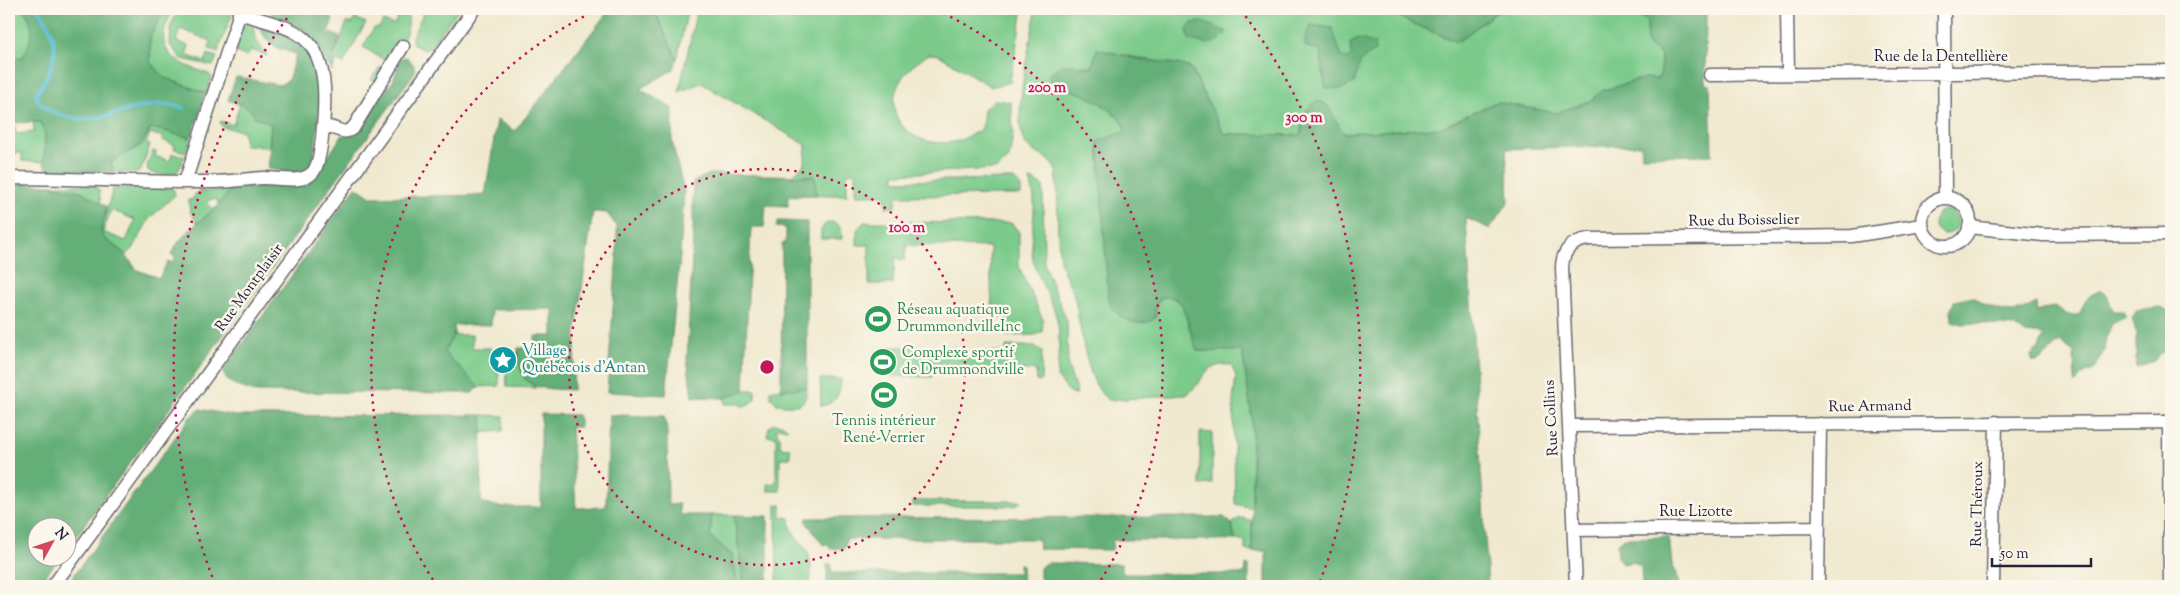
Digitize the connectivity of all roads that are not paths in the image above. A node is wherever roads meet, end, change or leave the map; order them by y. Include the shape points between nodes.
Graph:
1 (474, 9) edge
2 (1787, 9) edge
3 (1944, 9) edge
4 (240, 11) edge
5 (403, 46) dead end
6 (2171, 71) edge
7 (1945, 73) junction
8 (1788, 74) junction
9 (1710, 75) dead end
10 (323, 128) junction
11 (9, 178) edge
12 (185, 182) junction
13 (1945, 198) junction
14 (1922, 225) junction
15 (1969, 227) junction
16 (2171, 234) edge
17 (1567, 249) joint
18 (1996, 422) junction
19 (2170, 422) edge
20 (1820, 424) junction
21 (1569, 426) junction
22 (1819, 527) junction
23 (1574, 530) junction
24 (53, 586) edge
25 (1576, 586) edge
26 (1818, 586) edge
27 (1993, 586) edge
28 (2170, 586) edge

1 - 24 street, Rue Montplaisir
2 - 8 street
3 - 7 street
4 - 10 street via 298,32 307,39 323,68
4 - 12 street
5 - 10 street via 354,127 349,132 328,126
6 - 7 street, Rue de la Dentellière
7 - 8 street, Rue de la Dentellière
7 - 13 street
8 - 9 street, Rue de la Dentellière
10 - 12 street via 316,168 309,176
11 - 12 street
13 - 14 street via 1928,206
13 - 15 street via 1962,204 1969,215
14 - 15 street via 1927,237 1945,245 1958,242
14 - 17 street, Rue du Boisselier via 1852,236 1589,239
15 - 16 street via 2043,235
17 - 21 street, Rue Collins via 1562,258 1562,268
18 - 19 street, Rue Armand
18 - 20 street, Rue Armand
18 - 27 street, Rue Théroux
19 - 28 street
20 - 21 street, Rue Armand
20 - 22 street
21 - 23 street, Rue Collins
22 - 23 street, Rue Lizotte
22 - 26 street
23 - 25 street, Rue Collins

